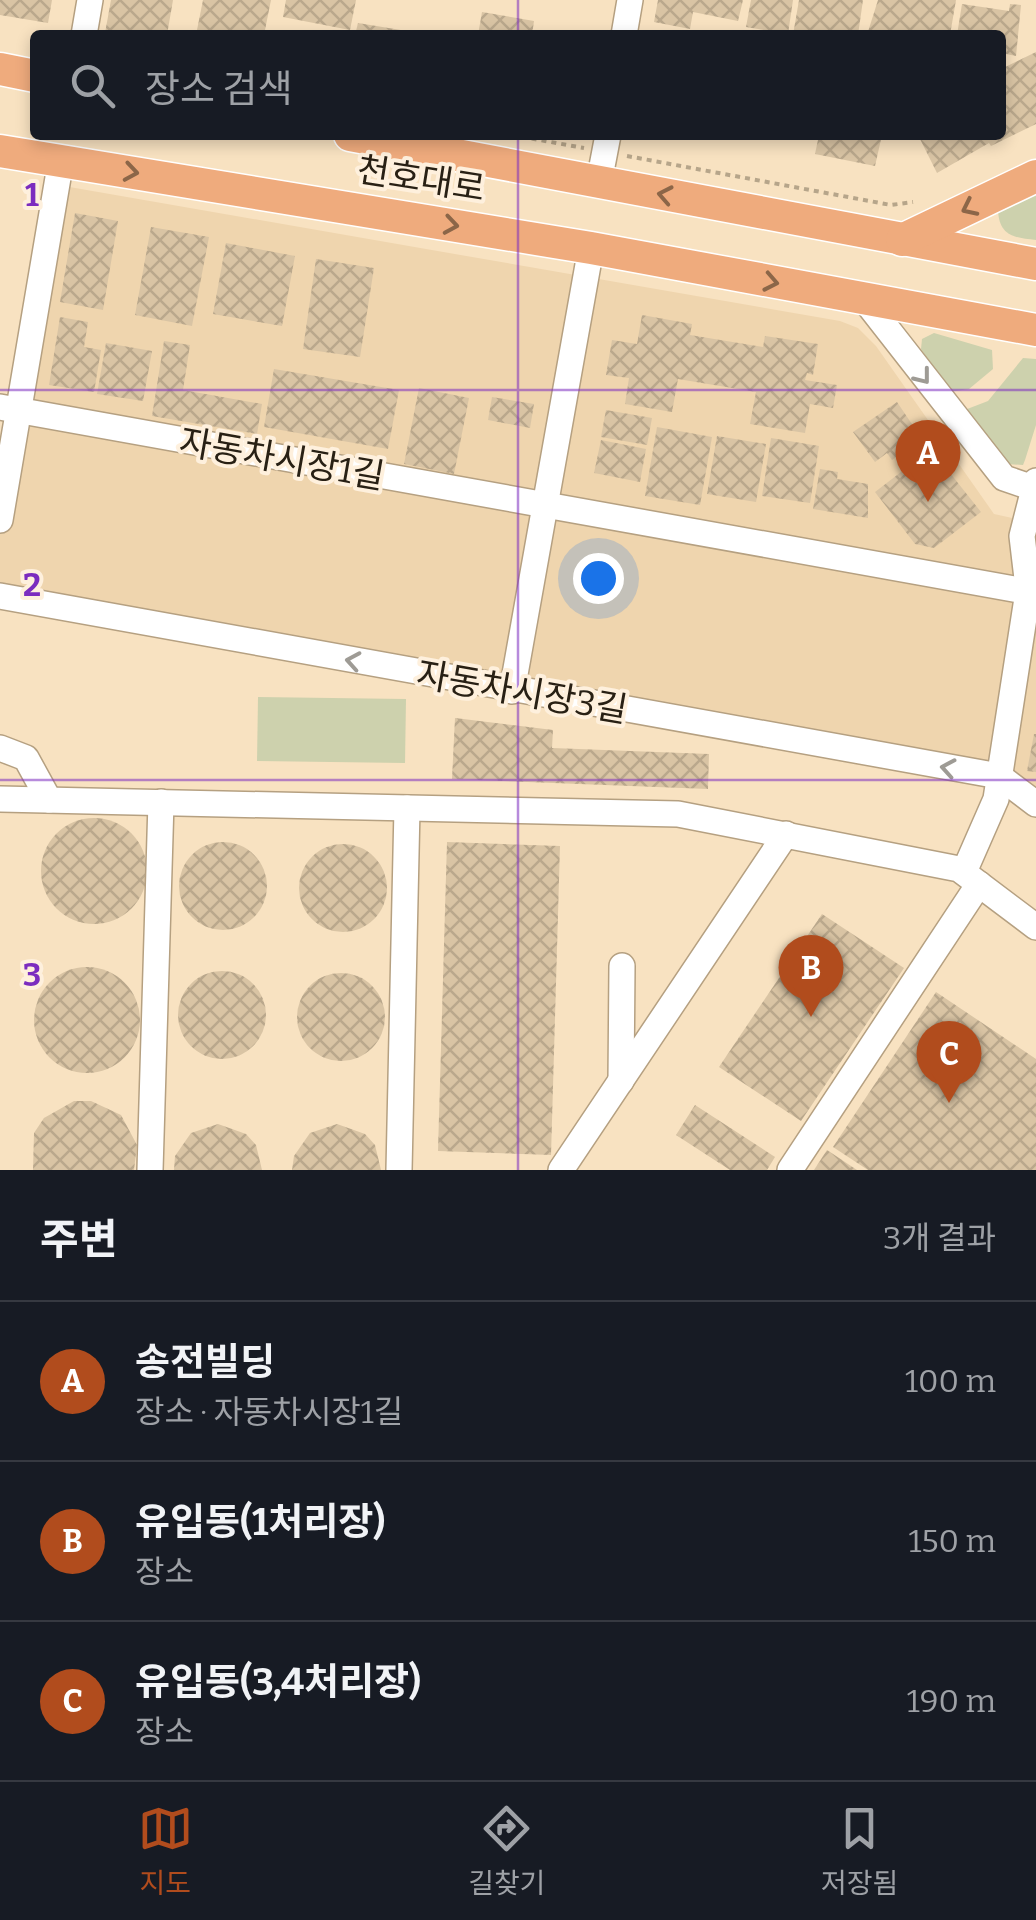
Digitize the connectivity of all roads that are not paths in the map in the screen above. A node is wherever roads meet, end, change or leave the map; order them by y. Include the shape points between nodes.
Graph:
1 (90, 0) edge
2 (630, 0) edge
3 (85, 30) edge
4 (625, 30) edge
5 (0, 69) edge
6 (30, 75) edge
7 (410, 140) edge
8 (0, 151) edge
9 (604, 156) edge
10 (61, 160) junction
11 (1036, 176) edge
12 (902, 240) junction
13 (591, 248) junction
14 (1036, 264) edge
15 (864, 300) junction
16 (1036, 330) edge
17 (9, 409) edge
18 (1004, 478) junction
19 (1035, 486) edge
20 (545, 507) junction
21 (1026, 518) junction
22 (0, 520) edge
23 (1033, 584) edge
24 (0, 596) edge
25 (512, 690) junction
26 (0, 748) edge
27 (999, 776) junction
28 (0, 799) edge
29 (49, 800) junction
30 (161, 802) junction
31 (1036, 804) edge
32 (407, 808) junction
33 (786, 834) junction
34 (972, 878) junction
35 (1036, 927) edge
36 (622, 966) dead end
37 (621, 1080) junction
38 (150, 1170) edge
39 (398, 1170) edge
40 (561, 1170) edge
41 (790, 1170) edge

1 - 3 street
2 - 4 street
5 - 6 main road
7 - 9 main road, 천호대로
8 - 10 main road, 천호대로
12 -> 9 main road, 천호대로
10 -> 13 main road, 천호대로
10 - 17 street
11 -> 12 main road
12 - 14 main road, 천호대로
13 -> 15 main road, 천호대로
13 - 20 street
15 - 16 main road, 천호대로
15 -> 18 street
17 - 20 street, 자동차시장1길
17 - 22 street
18 - 19 street
18 - 21 street
19 - 21 street
20 - 23 street, 자동차시장1길
20 - 25 street
21 - 23 street via 1022,536
23 - 27 street
25 -> 24 street, 자동차시장3길
27 -> 25 street, 자동차시장3길
26 - 29 street via 26,758
27 - 31 street, 자동차시장3길
27 - 34 street
28 - 29 street
29 - 30 street
30 - 32 street
30 - 38 street
32 - 33 street via 678,814
32 - 39 street
33 - 34 street
33 - 37 street
34 - 35 street
34 - 41 street
36 - 37 street
37 - 40 street

